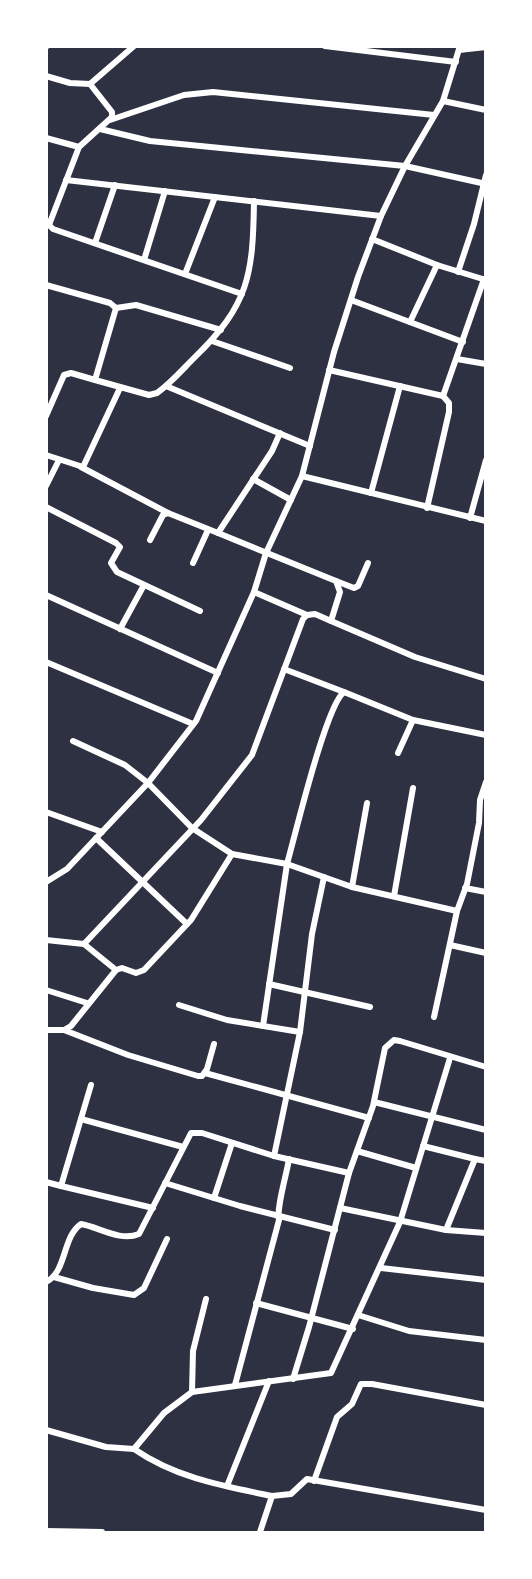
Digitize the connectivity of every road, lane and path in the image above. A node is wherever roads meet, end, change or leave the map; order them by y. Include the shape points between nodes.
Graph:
1 (134, 46) edge
2 (325, 46) edge
3 (486, 46) edge
4 (459, 48) edge
5 (456, 62) junction
6 (46, 76) edge
7 (90, 84) junction
8 (443, 101) junction
9 (486, 110) edge
10 (434, 115) junction
11 (110, 120) junction
12 (100, 129) junction
13 (46, 138) edge
14 (79, 147) junction
15 (405, 166) junction
16 (486, 174) edge
17 (66, 180) junction
18 (484, 184) edge
19 (115, 186) junction
20 (165, 191) junction
21 (215, 196) junction
22 (254, 201) junction
23 (381, 216) junction
24 (48, 223) edge
25 (372, 239) junction
26 (95, 243) junction
27 (144, 260) junction
28 (437, 265) junction
29 (458, 272) junction
30 (185, 274) junction
31 (485, 280) edge
32 (46, 285) edge
33 (242, 294) junction
34 (351, 300) junction
35 (116, 308) junction
36 (410, 322) junction
37 (221, 330) junction
38 (212, 341) junction
39 (463, 342) junction
40 (457, 359) junction
41 (486, 364) edge
42 (290, 368) dead end
43 (329, 370) junction
44 (96, 380) junction
45 (166, 386) junction
46 (400, 386) junction
47 (120, 388) junction
48 (443, 396) junction
49 (46, 416) edge
50 (280, 433) junction
51 (310, 446) junction
52 (46, 455) edge
53 (486, 459) edge
54 (59, 460) junction
55 (81, 467) junction
56 (302, 476) junction
57 (254, 480) junction
58 (46, 486) edge
59 (371, 493) junction
60 (291, 500) junction
61 (46, 507) edge
62 (427, 508) junction
63 (168, 513) junction
64 (470, 518) junction
65 (486, 521) edge
66 (208, 530) junction
67 (218, 533) junction
68 (150, 540) dead end
69 (266, 553) junction
70 (193, 563) dead end
71 (369, 563) dead end
72 (336, 581) junction
73 (144, 585) junction
74 (254, 591) junction
75 (46, 595) edge
76 (200, 610) dead end
77 (307, 615) junction
78 (331, 621) junction
79 (120, 629) junction
80 (46, 662) edge
81 (284, 669) junction
82 (218, 673) junction
83 (486, 678) edge
84 (344, 692) junction
85 (413, 720) junction
86 (193, 724) junction
87 (486, 735) edge
88 (73, 741) dead end
89 (398, 753) dead end
90 (486, 782) edge
91 (148, 783) junction
92 (413, 788) dead end
93 (367, 803) dead end
94 (46, 812) edge
95 (192, 828) junction
96 (102, 832) junction
97 (96, 838) junction
98 (232, 854) junction
99 (287, 864) junction
100 (324, 877) junction
101 (48, 879) edge
102 (142, 882) junction
103 (352, 887) junction
104 (465, 888) junction
105 (486, 892) edge
106 (394, 896) junction
107 (457, 910) junction
108 (187, 924) junction
109 (46, 940) edge
110 (84, 944) junction
111 (450, 945) junction
112 (486, 953) edge
113 (116, 970) junction
114 (269, 984) junction
115 (46, 990) edge
116 (306, 992) junction
117 (87, 1002) junction
118 (179, 1005) dead end
119 (370, 1007) dead end
120 (434, 1017) dead end
121 (263, 1026) junction
122 (46, 1030) edge
123 (64, 1030) junction
124 (300, 1032) junction
125 (214, 1044) dead end
126 (450, 1058) junction
127 (486, 1067) edge
128 (205, 1073) junction
129 (90, 1085) dead end
130 (286, 1094) junction
131 (374, 1102) junction
132 (432, 1117) junction
133 (369, 1118) junction
134 (81, 1119) junction
135 (486, 1130) edge
136 (232, 1143) junction
137 (423, 1146) junction
138 (183, 1147) junction
139 (357, 1151) junction
140 (274, 1156) junction
141 (289, 1159) junction
142 (476, 1159) junction
143 (486, 1161) edge
144 (416, 1168) junction
145 (349, 1173) junction
146 (46, 1182) edge
147 (165, 1183) junction
148 (62, 1186) junction
149 (214, 1198) junction
150 (153, 1208) junction
151 (340, 1208) junction
152 (278, 1217) junction
153 (400, 1222) junction
154 (335, 1230) junction
155 (446, 1230) junction
156 (486, 1233) edge
157 (167, 1239) dead end
158 (381, 1268) junction
159 (54, 1277) junction
160 (486, 1280) edge
161 (46, 1282) edge
162 (206, 1299) dead end
163 (256, 1303) junction
164 (358, 1315) junction
165 (312, 1318) junction
166 (353, 1329) junction
167 (486, 1340) edge
168 (293, 1379) junction
169 (269, 1381) junction
170 (235, 1385) junction
171 (192, 1392) junction
172 (486, 1405) edge
173 (46, 1430) edge
174 (134, 1449) junction
175 (314, 1481) junction
176 (227, 1486) junction
177 (272, 1496) junction
178 (486, 1510) edge
179 (46, 1531) edge
180 (102, 1533) edge
181 (260, 1533) edge

1 - 7 street
2 - 5 street
3 - 4 street
4 - 5 street
5 - 8 street
6 - 7 street
7 - 11 street via 112,112
8 - 9 street
8 - 10 street
10 - 11 street via 213,92 184,95
10 - 15 street
11 - 12 street
12 - 14 street
12 - 15 street via 150,141
13 - 14 street
14 - 17 street
15 - 18 street
15 - 23 street
16 - 18 street
17 - 19 street
17 - 24 street
18 - 29 street
19 - 20 street
19 - 26 street
20 - 21 street
20 - 27 street
21 - 22 street
21 - 30 street
22 - 23 street
22 - 33 street via 254,246
23 - 25 street
24 - 26 street via 52,229
25 - 28 street
25 - 34 street
26 - 27 street
27 - 30 street
28 - 29 street
28 - 36 street
29 - 31 street
30 - 33 street
31 - 39 street
32 - 35 street
33 - 37 street via 236,311
34 - 36 street
34 - 43 street
35 - 37 street via 136,305
35 - 44 street
36 - 39 street
37 - 38 street
38 - 42 street
38 - 45 street
39 - 40 street
40 - 41 street
40 - 48 street
43 - 46 street
43 - 51 street
44 - 47 street
44 - 49 street via 71,373 64,375
45 - 47 street via 149,395
45 - 50 street
46 - 48 street
46 - 59 street
47 - 55 street via 86,465
48 - 62 street via 449,403 449,412
50 - 51 street
50 - 57 street
51 - 56 street
52 - 54 street
53 - 64 street
54 - 55 street
54 - 58 street
55 - 63 street
56 - 59 street
56 - 60 street
57 - 60 street
57 - 67 street
59 - 62 street
60 - 69 street
61 - 73 street via 116,543 120,547 111,563 113,570
62 - 64 street
63 - 66 street
63 - 68 street via 163,515
64 - 65 street
66 - 67 street
66 - 70 street
67 - 69 street
69 - 72 street
69 - 74 street
71 - 72 street via 358,586
72 - 78 street via 340,592
73 - 76 street
73 - 79 street
74 - 77 street
74 - 82 street
75 - 79 street
77 - 78 street
77 - 81 street
78 - 83 street via 415,657
79 - 82 street
80 - 86 street
81 - 84 street
81 - 95 street via 252,755
82 - 86 street
84 - 85 street
84 - 99 street via 335,702
85 - 87 street
85 - 89 street
86 - 91 street
88 - 91 street via 114,758
90 - 104 street
91 - 95 street
91 - 96 street
92 - 106 street
93 - 103 street
94 - 96 street
95 - 98 street
95 - 102 street
96 - 97 street
97 - 101 street via 68,869
97 - 102 street
98 - 99 street
98 - 108 street
99 - 100 street
99 - 114 street
100 - 103 street
100 - 116 street via 312,934
102 - 108 street
102 - 110 street
103 - 106 street
104 - 105 street
104 - 107 street
106 - 107 street
107 - 111 street
108 - 113 street via 140,973
109 - 110 street
110 - 113 street
111 - 112 street
111 - 120 street
113 - 117 street
114 - 116 street
114 - 121 street
115 - 117 street
116 - 119 street
116 - 124 street
117 - 123 street
118 - 121 street
121 - 124 street
122 - 123 street
123 - 128 street via 178,1070 198,1076
124 - 130 street
125 - 128 street
126 - 127 street
126 - 131 street via 400,1041 388,1043
126 - 132 street
128 - 130 street
129 - 134 street
130 - 133 street
130 - 140 street
131 - 132 street
131 - 133 street
132 - 135 street
132 - 137 street
133 - 139 street
134 - 138 street
134 - 148 street
136 - 138 street via 196,1132 191,1133
136 - 140 street
136 - 149 street
137 - 142 street
137 - 144 street
138 - 147 street
139 - 144 street
139 - 145 street
140 - 141 street
141 - 145 street
141 - 152 street
142 - 143 street
142 - 155 street
144 - 153 street
145 - 151 street
146 - 148 street
147 - 149 street
147 - 150 street
148 - 150 street
149 - 152 street
150 - 159 street via 144,1228 135,1236 81,1224 73,1232
151 - 153 street
151 - 154 street
152 - 154 street
152 - 163 street
153 - 155 street
153 - 158 street
154 - 165 street
155 - 156 street
157 - 159 street via 144,1288 134,1295
158 - 160 street
158 - 164 street
159 - 161 street
162 - 171 street via 193,1351
163 - 165 street
163 - 170 street
164 - 166 street
164 - 167 street via 410,1331
165 - 166 street
165 - 168 street
166 - 168 street via 331,1373
168 - 169 street
169 - 170 street
169 - 176 street
170 - 171 street
171 - 174 street via 164,1413
172 - 175 street via 361,1384 351,1404 338,1417
173 - 174 street via 106,1447
174 - 176 street via 152,1462 192,1479
175 - 177 street via 307,1479 291,1494
175 - 178 street
176 - 177 street
177 - 181 street
179 - 180 street

